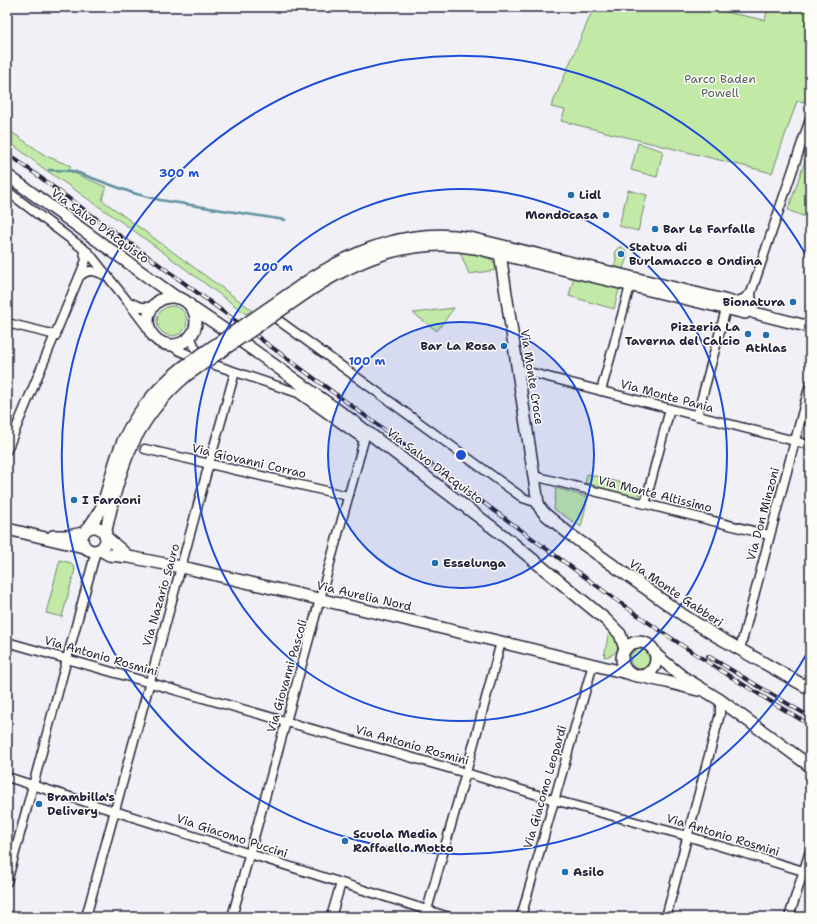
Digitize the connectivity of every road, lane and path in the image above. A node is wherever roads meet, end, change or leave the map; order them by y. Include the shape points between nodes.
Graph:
1 (810, 119) edge
2 (7, 175) edge
3 (7, 191) edge
4 (83, 248) junction
5 (500, 254) junction
6 (80, 276) junction
7 (148, 276) junction
8 (108, 277) junction
9 (313, 282) junction
10 (630, 286) junction
11 (751, 293) junction
12 (178, 298) junction
13 (128, 302) junction
14 (156, 303) junction
15 (191, 306) junction
16 (729, 306) junction
17 (755, 313) junction
18 (278, 320) dead end
19 (7, 323) edge
20 (810, 327) edge
21 (192, 332) junction
22 (56, 335) junction
23 (153, 335) junction
24 (242, 342) dead end
25 (170, 344) junction
26 (212, 364) dead end
27 (517, 369) junction
28 (185, 371) junction
29 (235, 372) junction
30 (810, 384) edge
31 (601, 391) junction
32 (670, 409) junction
33 (697, 416) junction
34 (794, 441) junction
35 (810, 446) edge
36 (145, 449) dead end
37 (7, 450) edge
38 (209, 464) junction
39 (534, 476) junction
40 (348, 496) junction
41 (538, 503) junction
42 (645, 504) junction
43 (7, 529) edge
44 (86, 530) junction
45 (31, 534) junction
46 (770, 535) junction
47 (106, 536) junction
48 (84, 547) junction
49 (98, 550) junction
50 (129, 557) junction
51 (182, 567) junction
52 (321, 599) junction
53 (606, 619) junction
54 (7, 642) edge
55 (501, 642) junction
56 (641, 642) junction
57 (740, 649) junction
58 (624, 653) junction
59 (656, 655) junction
60 (67, 658) junction
61 (593, 664) junction
62 (634, 675) junction
63 (149, 683) junction
64 (810, 690) edge
65 (715, 697) junction
66 (287, 722) junction
67 (810, 766) edge
68 (466, 773) junction
69 (7, 777) edge
70 (33, 786) junction
71 (554, 800) junction
72 (115, 811) junction
73 (687, 836) junction
74 (810, 851) edge
75 (249, 854) junction
76 (807, 872) edge
77 (7, 882) edge
78 (341, 882) junction
79 (426, 913) edge
80 (86, 917) edge
81 (232, 917) edge
82 (331, 917) edge
83 (449, 917) edge
84 (521, 917) edge
85 (666, 917) edge
86 (789, 917) edge

1 - 11 street
2 - 7 street, Via Salvo D'Acquisto
3 - 4 street
4 - 6 street via 86,260
4 - 8 street via 99,263
5 - 9 street via 458,245 429,245 378,256
5 - 10 street
5 - 27 street, Via Monte Croce
6 - 8 street via 93,271
6 - 22 street
7 - 12 street, Via Salvo D'Acquisto
7 - 14 street via 156,286
8 - 13 street
9 - 16 street via 337,263 387,243 410,238 453,235 510,247
9 - 28 street, bridge
10 - 16 street
10 - 31 street
11 - 16 street
11 - 17 street
12 - 14 street via 172,297
12 - 15 street, Via Salvo D'Acquisto
13 - 14 street via 141,307
13 - 23 street
14 - 23 street via 148,316
15 - 21 street via 195,317
15 - 21 street, Via Salvo D'Acquisto via 224,330 212,327
16 - 17 street via 747,314
16 - 33 street
17 - 20 street
18 - 41 street via 523,498
19 - 22 street
21 - 25 street, Via Salvo D'Acquisto via 181,342
21 - 25 street via 193,352 178,350
22 - 37 street
23 - 25 street
24 - 53 street, Via Salvo D'Acquisto via 474,512
26 - 29 street
27 - 31 street, Via Monte Pania
27 - 39 street, Via Monte Croce
28 - 44 street via 165,382 130,429 119,449 102,507
28 - 47 street via 147,417 136,436 120,474
29 - 38 street, Via Nazario Sauro
29 - 40 street, Via Giovanni Pascoli via 298,393 364,440
30 - 34 street, Via Don Minzoni
31 - 32 street, Via Monte Pania
32 - 33 street, Via Monte Pania
32 - 42 street
33 - 34 street, Via Monte Pania
34 - 35 street, Via Monte Pania
34 - 46 street, Via Don Minzoni
36 - 38 street, Via Giovanni Corrao
38 - 40 street, Via Giovanni Corrao
38 - 51 street, Via Nazario Sauro
39 - 41 street, Via Monte Croce
39 - 42 street, Via Monte Altissimo
40 - 52 street, Via Giovanni Pascoli
41 - 57 street, Via Monte Gabberi via 544,514 580,542 686,617
42 - 46 street, Via Monte Altissimo
43 - 45 street
44 - 45 street via 62,536
44 - 47 street via 98,527
44 - 48 street via 81,541
45 - 48 street
46 - 57 street, Via Don Minzoni
47 - 49 street via 105,544
47 - 50 street
48 - 49 street via 90,551
49 - 50 street, Via Aurelia Nord via 109,555
49 - 60 street
50 - 51 street, Via Aurelia Nord
51 - 52 street, Via Aurelia Nord
51 - 63 street, Via Nazario Sauro
52 - 55 street, Via Aurelia Nord
52 - 66 street, Via Giovanni Pascoli
53 - 56 street, Via Salvo D'Acquisto
53 - 58 street, Via Salvo D'Acquisto via 620,634
54 - 60 street, Via Antonio Rosmini
55 - 61 street, Via Aurelia Nord
55 - 68 street
56 - 58 street via 632,643
56 - 59 street via 650,646
57 - 64 street, Via Monte Gabberi
58 - 61 street, Via Aurelia Nord via 612,660
58 - 62 street via 624,666
59 - 62 street via 653,669 646,675
59 - 65 street via 683,677
60 - 63 street, Via Antonio Rosmini
60 - 70 street
61 - 62 street, Via Aurelia Nord
61 - 71 street, Via Giacomo Leopardi
62 - 65 street, Via Aurelia Nord
63 - 66 street, Via Antonio Rosmini
63 - 72 street, Via Nazario Sauro
65 - 67 street
65 - 73 street via 720,714
66 - 68 street, Via Antonio Rosmini
66 - 75 street, Via Giovanni Pascoli
68 - 71 street, Via Antonio Rosmini
68 - 79 street
69 - 70 street, Via Giacomo Puccini
70 - 72 street, Via Giacomo Puccini
70 - 77 street
71 - 73 street, Via Antonio Rosmini
71 - 84 street, Via Giacomo Leopardi
72 - 75 street, Via Giacomo Puccini
72 - 80 street, Via Nazario Sauro
73 - 76 street, Via Antonio Rosmini
73 - 85 street
74 - 76 street
75 - 78 street, Via Giacomo Puccini
75 - 81 street, Via Giovanni Pascoli
76 - 86 street
78 - 79 street, Via Giacomo Puccini
78 - 82 street
79 - 83 street, Via Giacomo Puccini

